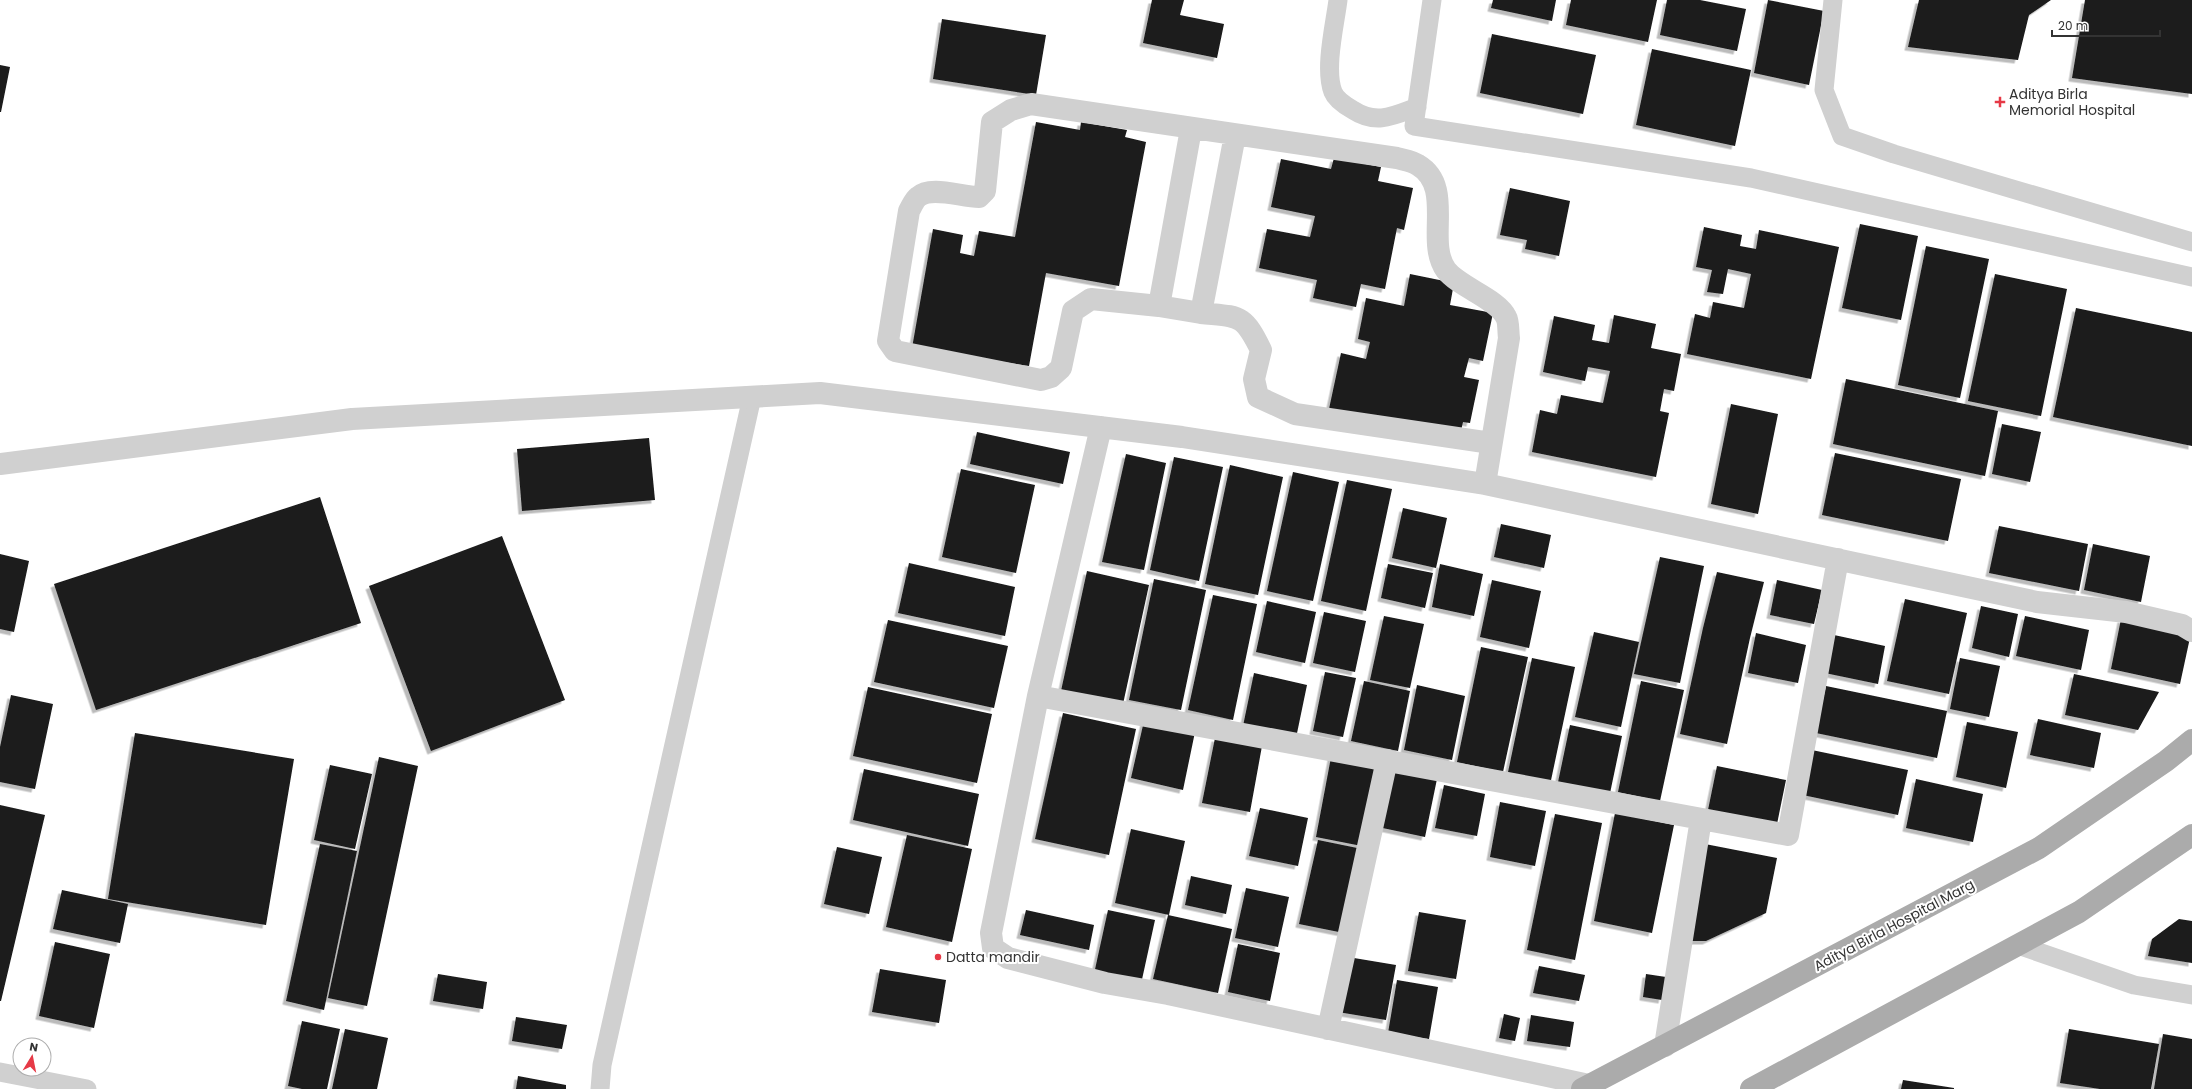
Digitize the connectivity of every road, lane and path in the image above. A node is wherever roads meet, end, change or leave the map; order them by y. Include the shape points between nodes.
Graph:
1 (1338, 0) edge
2 (1432, 0) edge
3 (1833, 0) edge
4 (1417, 107) junction
5 (1191, 129) junction
6 (1235, 136) junction
7 (2192, 242) edge
8 (2192, 277) edge
9 (1159, 306) junction
10 (1201, 313) junction
11 (752, 397) junction
12 (1101, 427) junction
13 (1491, 443) junction
14 (0, 464) edge
15 (1485, 484) junction
16 (1838, 559) junction
17 (2192, 631) edge
18 (1038, 696) junction
19 (2192, 740) edge
20 (1387, 760) junction
21 (1701, 819) junction
22 (2192, 835) edge
23 (2018, 945) junction
24 (2192, 995) edge
25 (1328, 1029) junction
26 (1665, 1046) junction
27 (0, 1072) edge
28 (1587, 1088) edge
29 (87, 1089) edge
30 (600, 1089) edge
31 (1751, 1089) edge

1 - 4 lane via 1330,70 1333,92 1343,104 1365,118 1390,118
2 - 4 lane
3 - 7 lane via 1824,90 1842,136 1894,154
4 - 8 lane via 1414,126 1751,178
5 - 6 street
5 - 9 street
5 - 9 street via 1031,104 1011,110 992,122 985,191 979,197 965,197 930,190 917,197 910,211 888,340 895,351 1041,380 1051,377 1061,368 1073,311 1091,299
6 - 10 street
6 - 13 street via 1397,158 1418,165 1434,181 1438,204 1439,255 1446,270 1490,301 1506,316 1509,338
9 - 10 street
10 - 13 street via 1238,317 1252,332 1261,350 1254,379 1258,397 1272,405 1295,414
11 - 12 street via 820,393
11 - 14 street via 352,418
11 - 30 lane via 604,1057
12 - 15 street via 1182,437
12 - 18 street
13 - 15 street
15 - 16 street
16 - 17 street via 2038,602 2126,612 2182,625
16 - 21 street via 1788,835
18 - 20 street
18 - 25 street via 991,933 993,948 1008,958 1105,983
19 - 26 main road, Aditya Birla Hospital Marg via 2166,762 2039,848
20 - 21 street
20 - 25 street
21 - 26 street
22 - 23 main road via 2079,912
23 - 24 lane via 2134,985
23 - 31 main road
25 - 28 street
26 - 28 main road, Aditya Birla Hospital Marg
27 - 29 lane

